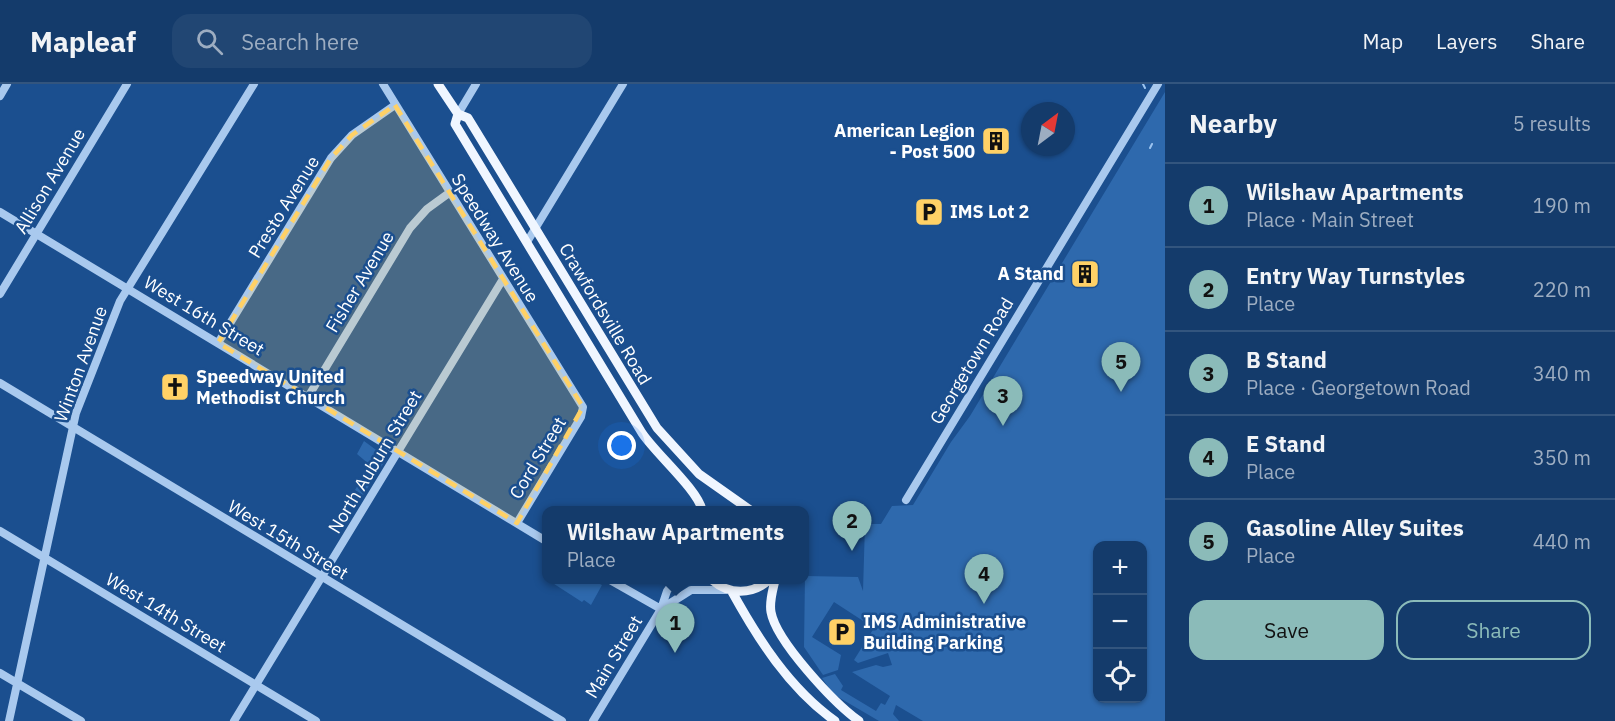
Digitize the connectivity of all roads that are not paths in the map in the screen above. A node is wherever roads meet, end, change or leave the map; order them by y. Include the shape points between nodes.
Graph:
1 (8, 84) edge
2 (127, 84) edge
3 (254, 84) edge
4 (382, 84) edge
5 (438, 84) edge
6 (476, 84) edge
7 (622, 84) edge
8 (1158, 84) edge
9 (0, 96) edge
10 (395, 105) junction
11 (458, 114) junction
12 (449, 193) junction
13 (0, 212) edge
14 (534, 228) junction
15 (36, 234) junction
16 (527, 242) junction
17 (503, 279) junction
18 (128, 289) junction
19 (0, 294) edge
20 (218, 343) junction
21 (0, 383) edge
22 (308, 397) junction
23 (583, 407) joint
24 (73, 428) junction
25 (398, 451) junction
26 (906, 500) dead end
27 (700, 506) edge
28 (744, 506) edge
29 (517, 523) junction
30 (0, 531) edge
31 (542, 539) edge
32 (44, 558) junction
33 (322, 578) junction
34 (618, 584) edge
35 (672, 584) edge
36 (720, 584) edge
37 (762, 584) edge
38 (775, 584) edge
39 (730, 590) junction
40 (661, 609) junction
41 (0, 673) edge
42 (17, 683) junction
43 (256, 685) junction
44 (9, 721) edge
45 (81, 721) edge
46 (234, 721) edge
47 (316, 721) edge
48 (562, 721) edge
49 (593, 721) edge
50 (835, 721) edge
51 (859, 721) edge

1 - 9 street
2 - 15 street, Allison Avenue
3 - 18 street, Winton Avenue
4 - 10 street, Speedway Avenue
5 - 11 main road, Crawfordsville Road
6 - 11 street
7 - 14 street
8 - 26 street, Georgetown Road
10 - 12 street, Speedway Avenue
10 - 20 street, Presto Avenue via 352,135 331,158
11 - 14 main road, Crawfordsville Road via 468,118
11 - 16 main road, Crawfordsville Road via 455,124
12 - 17 street, Speedway Avenue
12 - 22 street, Fisher Avenue via 410,228
13 - 15 street, West 16th Street
14 - 16 street
14 - 28 main road, Crawfordsville Road via 657,428 699,474
15 - 18 street, West 16th Street
15 - 19 street, Allison Avenue
16 - 27 main road, Crawfordsville Road via 645,438 695,494
17 - 23 street, Speedway Avenue
17 - 25 street, North Auburn Street
18 - 20 street, West 16th Street
18 - 24 street, Winton Avenue via 108,330
20 - 22 street, West 16th Street
21 - 24 street, West 15th Street
22 - 25 street, West 16th Street
23 - 29 street, Cord Street via 581,417
24 - 32 street, Winton Avenue
24 - 33 street, West 15th Street
25 - 29 street, West 16th Street
25 - 33 street, North Auburn Street
29 - 31 street, West 16th Street
30 - 32 street, West 14th Street
32 - 42 street, Winton Avenue
32 - 43 street, West 14th Street
33 - 43 street, North Auburn Street
33 - 48 street, West 15th Street
34 - 40 street
35 - 40 street, Main Street
36 - 39 main road
37 - 39 main road via 753,590
38 - 51 main road via 770,608 777,627 823,689
39 - 40 street, Main Street via 691,590
39 - 50 main road via 780,668
40 - 49 street, Main Street
41 - 42 street
42 - 44 street, Winton Avenue
42 - 45 street
43 - 46 street, North Auburn Street
43 - 47 street, West 14th Street

